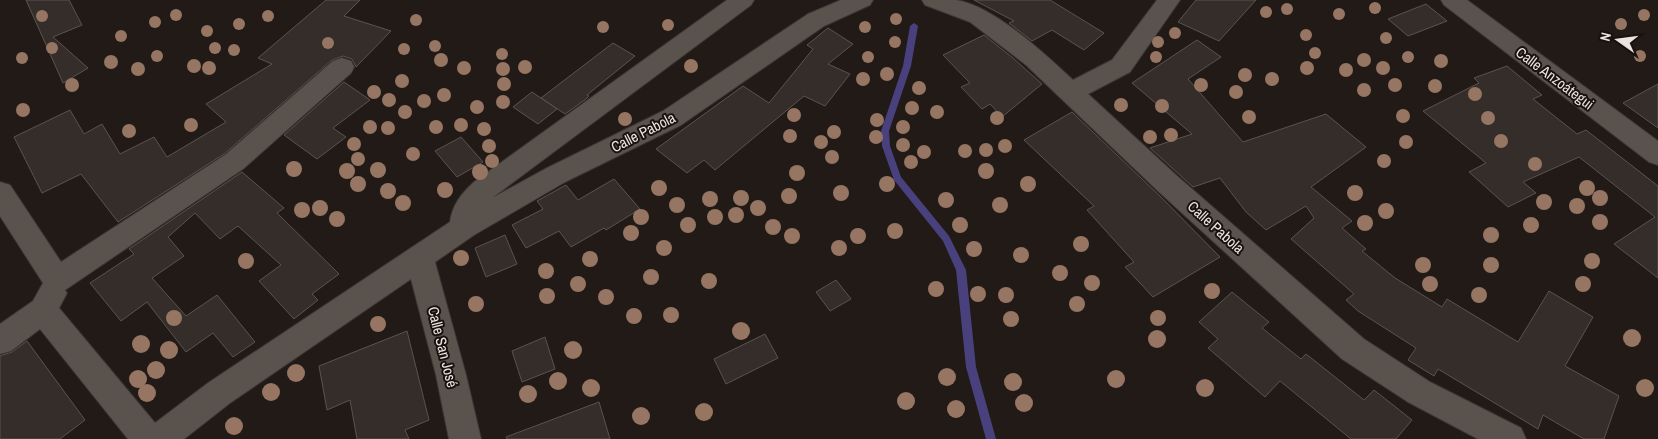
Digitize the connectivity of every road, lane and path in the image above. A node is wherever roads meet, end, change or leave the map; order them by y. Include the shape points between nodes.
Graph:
1 (743, 0) edge
2 (862, 0) edge
3 (933, 0) edge
4 (1168, 0) edge
5 (1452, 0) edge
6 (342, 67) dead end
7 (1070, 91) junction
8 (1658, 155) edge
9 (0, 192) edge
10 (464, 227) junction
11 (419, 256) junction
12 (57, 280) junction
13 (43, 310) junction
14 (0, 341) edge
15 (148, 439) edge
16 (159, 439) edge
17 (465, 439) edge
18 (1510, 439) edge

1 - 10 street via 483,190 468,204 463,216
2 - 10 street, Calle Pabola via 816,20 672,118 556,175
3 - 7 street, Calle Pabola via 960,8 991,25
4 - 7 street via 1121,66
5 - 8 street, Calle Anzoátegui
6 - 12 street via 234,162
7 - 18 street, Calle Pabola via 1281,287 1353,349 1420,392
9 - 12 street
10 - 11 street, Calle Pabola
11 - 16 street, Calle Pabola via 219,393
11 - 17 street, Calle San José
12 - 13 street
13 - 14 street
13 - 15 street

